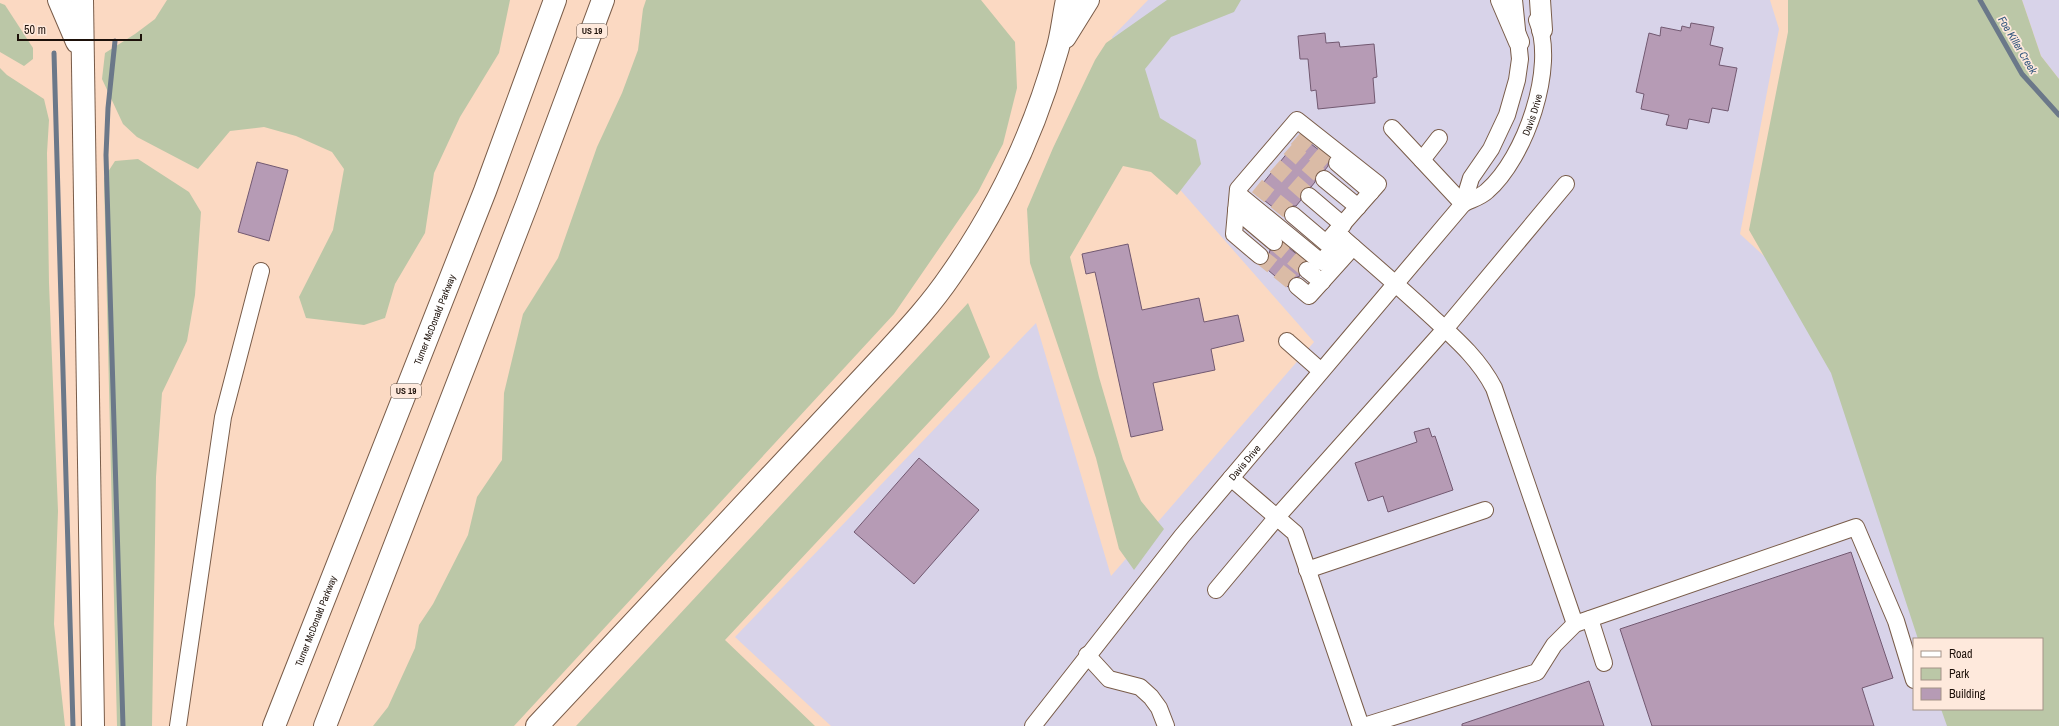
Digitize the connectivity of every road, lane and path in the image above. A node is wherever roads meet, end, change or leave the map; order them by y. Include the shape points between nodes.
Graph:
1 (59, 0) edge
2 (82, 0) edge
3 (555, 0) edge
4 (602, 0) edge
5 (1067, 0) edge
6 (1088, 0) edge
7 (1500, 0) edge
8 (1514, 0) edge
9 (1530, 0) edge
10 (1540, 0) edge
11 (1542, 30) junction
12 (1520, 42) junction
13 (1057, 52) junction
14 (83, 58) junction
15 (1507, 115) junction
16 (1530, 120) junction
17 (1392, 128) dead end
18 (1439, 138) dead end
19 (1422, 160) junction
20 (1331, 170) tunnel mouth
21 (1566, 184) dead end
22 (1238, 194) junction
23 (1368, 195) junction
24 (1463, 204) junction
25 (1300, 206) tunnel mouth
26 (1236, 210) junction
27 (1339, 237) junction
28 (1274, 242) tunnel mouth
29 (1260, 256) tunnel mouth
30 (1314, 266) junction
31 (262, 271) dead end
32 (1322, 282) junction
33 (1396, 283) junction
34 (1297, 286) tunnel mouth
35 (1445, 329) junction
36 (1287, 341) dead end
37 (1321, 371) junction
38 (1231, 478) junction
39 (1485, 510) dead end
40 (1277, 517) junction
41 (1307, 570) junction
42 (1216, 590) dead end
43 (1582, 621) junction
44 (1087, 655) junction
45 (1604, 663) dead end
46 (1913, 677) edge
47 (93, 726) edge
48 (178, 726) edge
49 (274, 726) edge
50 (325, 726) edge
51 (538, 726) edge
52 (1033, 726) edge
53 (1166, 726) edge
54 (1361, 726) edge
55 (1364, 726) edge

1 - 14 highway
2 - 14 highway
3 - 49 highway, Turner McDonald Parkway / US 19 via 482,198
4 - 50 highway, US 19 via 581,62
5 - 13 highway
6 - 13 highway
7 - 12 main road
8 - 12 street, Davis Drive
9 - 11 street, Davis Drive
10 - 11 main road
11 - 16 street, Davis Drive via 1540,84
12 - 15 street, Davis Drive via 1518,80
13 - 51 highway via 1032,125 996,203 951,276 923,313
14 - 47 highway
15 - 16 street
15 - 24 street, Davis Drive via 1491,149 1471,178
16 - 24 street, Davis Drive via 1514,157 1499,177 1487,192
17 - 19 street
18 - 19 street
19 - 24 street
20 - 23 street
21 - 35 street
22 - 23 street via 1238,189 1256,178 1291,136 1297,120 1333,149 1341,152
22 - 26 street
22 - 30 street
23 - 27 street
24 - 33 street, Davis Drive
25 - 27 street
26 - 28 street
26 - 29 street via 1234,234
27 - 30 street
27 - 32 street
27 - 33 street
30 - 32 street
31 - 48 street via 223,417
32 - 34 street via 1309,296
33 - 35 street
33 - 37 street, Davis Drive
35 - 40 street
35 - 43 street via 1465,347 1484,370 1494,388
36 - 37 street
37 - 38 street, Davis Drive
38 - 40 street
38 - 44 street, Davis Drive
39 - 41 street
40 - 41 street via 1295,533
40 - 42 street
41 - 54 street
43 - 45 street
43 - 46 street via 1856,527 1896,621
43 - 55 street via 1554,645 1537,672
44 - 52 street, Davis Drive
44 - 53 street via 1109,679 1140,687 1159,708

